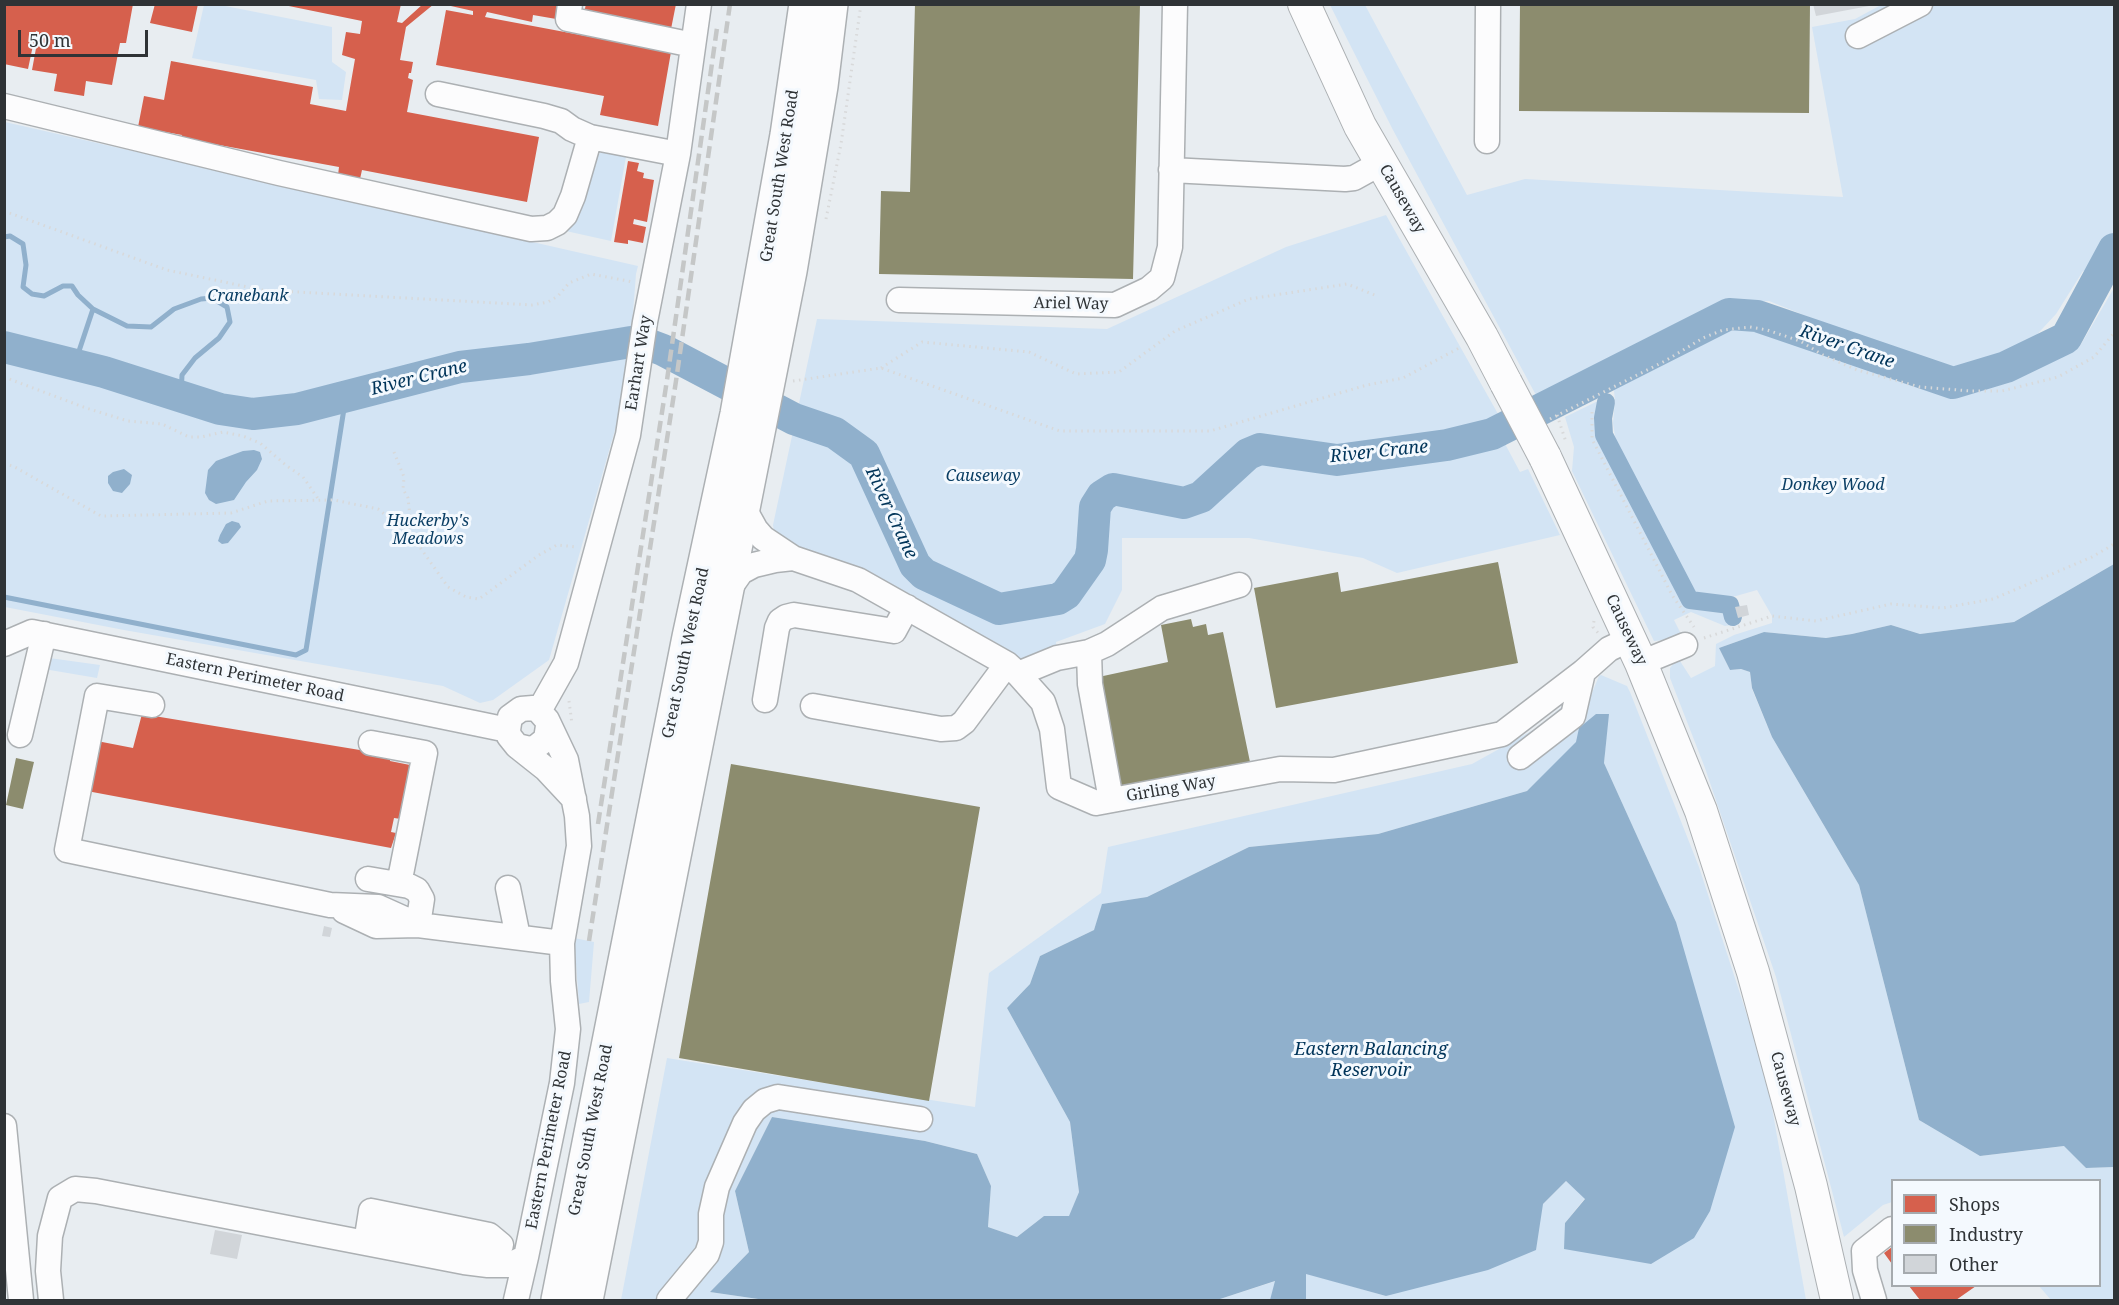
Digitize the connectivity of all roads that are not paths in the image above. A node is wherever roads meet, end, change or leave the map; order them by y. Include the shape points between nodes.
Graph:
1 (570, 4) edge
2 (699, 4) edge
3 (806, 4) edge
4 (831, 4) edge
5 (1175, 4) edge
6 (1305, 4) edge
7 (1488, 4) edge
8 (1920, 4) edge
9 (1858, 36) dead end
10 (693, 45) junction
11 (438, 94) dead end
12 (4, 106) edge
13 (590, 137) junction
14 (1487, 141) dead end
15 (678, 154) junction
16 (1381, 163) junction
17 (1171, 170) junction
18 (899, 300) dead end
19 (769, 371) junction
20 (748, 420) junction
21 (744, 500) junction
22 (793, 558) junction
23 (1239, 585) dead end
24 (725, 598) junction
25 (907, 607) junction
26 (44, 634) junction
27 (1694, 642) road end
28 (4, 644) edge
29 (1627, 650) junction
30 (1089, 652) junction
31 (1012, 669) junction
32 (1583, 672) junction
33 (765, 700) dead end
34 (152, 705) dead end
35 (813, 706) dead end
36 (544, 718) junction
37 (21, 735) dead end
38 (512, 738) junction
39 (371, 743) dead end
40 (1520, 757) dead end
41 (574, 799) junction
42 (1111, 800) junction
43 (368, 879) dead end
44 (399, 884) junction
45 (508, 888) dead end
46 (418, 925) junction
47 (518, 938) junction
48 (562, 943) junction
49 (920, 1119) dead end
50 (4, 1126) edge
51 (370, 1216) dead end
52 (1891, 1231) edge
53 (526, 1257) junction
54 (21, 1300) edge
55 (51, 1300) edge
56 (516, 1300) edge
57 (558, 1300) edge
58 (586, 1300) edge
59 (669, 1300) edge
60 (1837, 1300) edge
61 (1874, 1300) edge

1 - 10 street via 568,19
2 - 10 street, Earhart Way
3 - 19 highway, Great South West Road via 788,135
4 - 19 highway, Great South West Road via 805,186
5 - 17 street, Ariel Way
6 - 16 main road, Causeway
7 - 14 street
8 - 9 street
10 - 15 street, Earhart Way
11 - 13 street via 544,116
12 - 13 street via 531,229 557,224 565,215
13 - 15 street
15 - 36 street, Earhart Way via 645,321 628,435 566,663
16 - 17 street via 1345,179
16 - 29 main road, Causeway, bridge via 1506,382 1548,464
17 - 18 street, Ariel Way via 1170,247 1162,278 1149,289 1115,305
19 - 20 highway, Great South West Road
20 - 21 highway, Great South West Road
20 - 57 highway, Great South West Road via 689,637
21 - 22 street, Girling Way via 756,530
21 - 24 highway, Great South West Road
22 - 24 street, Girling Way via 754,565 741,572
22 - 25 street, Girling Way via 858,580
23 - 30 street via 1162,608
24 - 58 highway, Great South West Road
25 - 31 street, Girling Way
25 - 33 street via 894,631 794,615 786,617 777,628
26 - 28 street, Eastern Perimeter Road via 32,632
26 - 37 street
26 - 38 street, Eastern Perimeter Road
27 - 29 street, Girling Way
29 - 32 street, Girling Way
29 - 60 main road, Causeway via 1701,811 1753,972 1811,1186
30 - 31 street
30 - 42 street via 1090,684
31 - 35 street via 956,728 941,729
31 - 42 street, Girling Way via 1043,702 1052,729 1059,787 1096,803
32 - 40 street via 1573,716
32 - 42 street, Girling Way via 1502,734 1334,770 1280,769
34 - 46 street via 98,696 67,850 330,905 378,908
36 - 38 street via 527,708 515,712 510,717
36 - 38 street via 546,739 536,747 524,748
36 - 41 street, Eastern Perimeter Road via 566,760
38 - 41 street
39 - 44 street via 424,753
41 - 48 street, Eastern Perimeter Road via 579,846
43 - 44 street
44 - 46 street via 417,890 422,899
45 - 47 street
46 - 47 street
47 - 48 street
48 - 53 street, Eastern Perimeter Road via 568,1029 562,1083
49 - 59 street via 778,1097 765,1101 745,1123 717,1188 707,1254
50 - 54 street
51 - 53 street via 501,1245
52 - 61 street via 1864,1251
53 - 55 street via 509,1265 464,1262 75,1189 60,1198 50,1236
53 - 56 street, Eastern Perimeter Road

